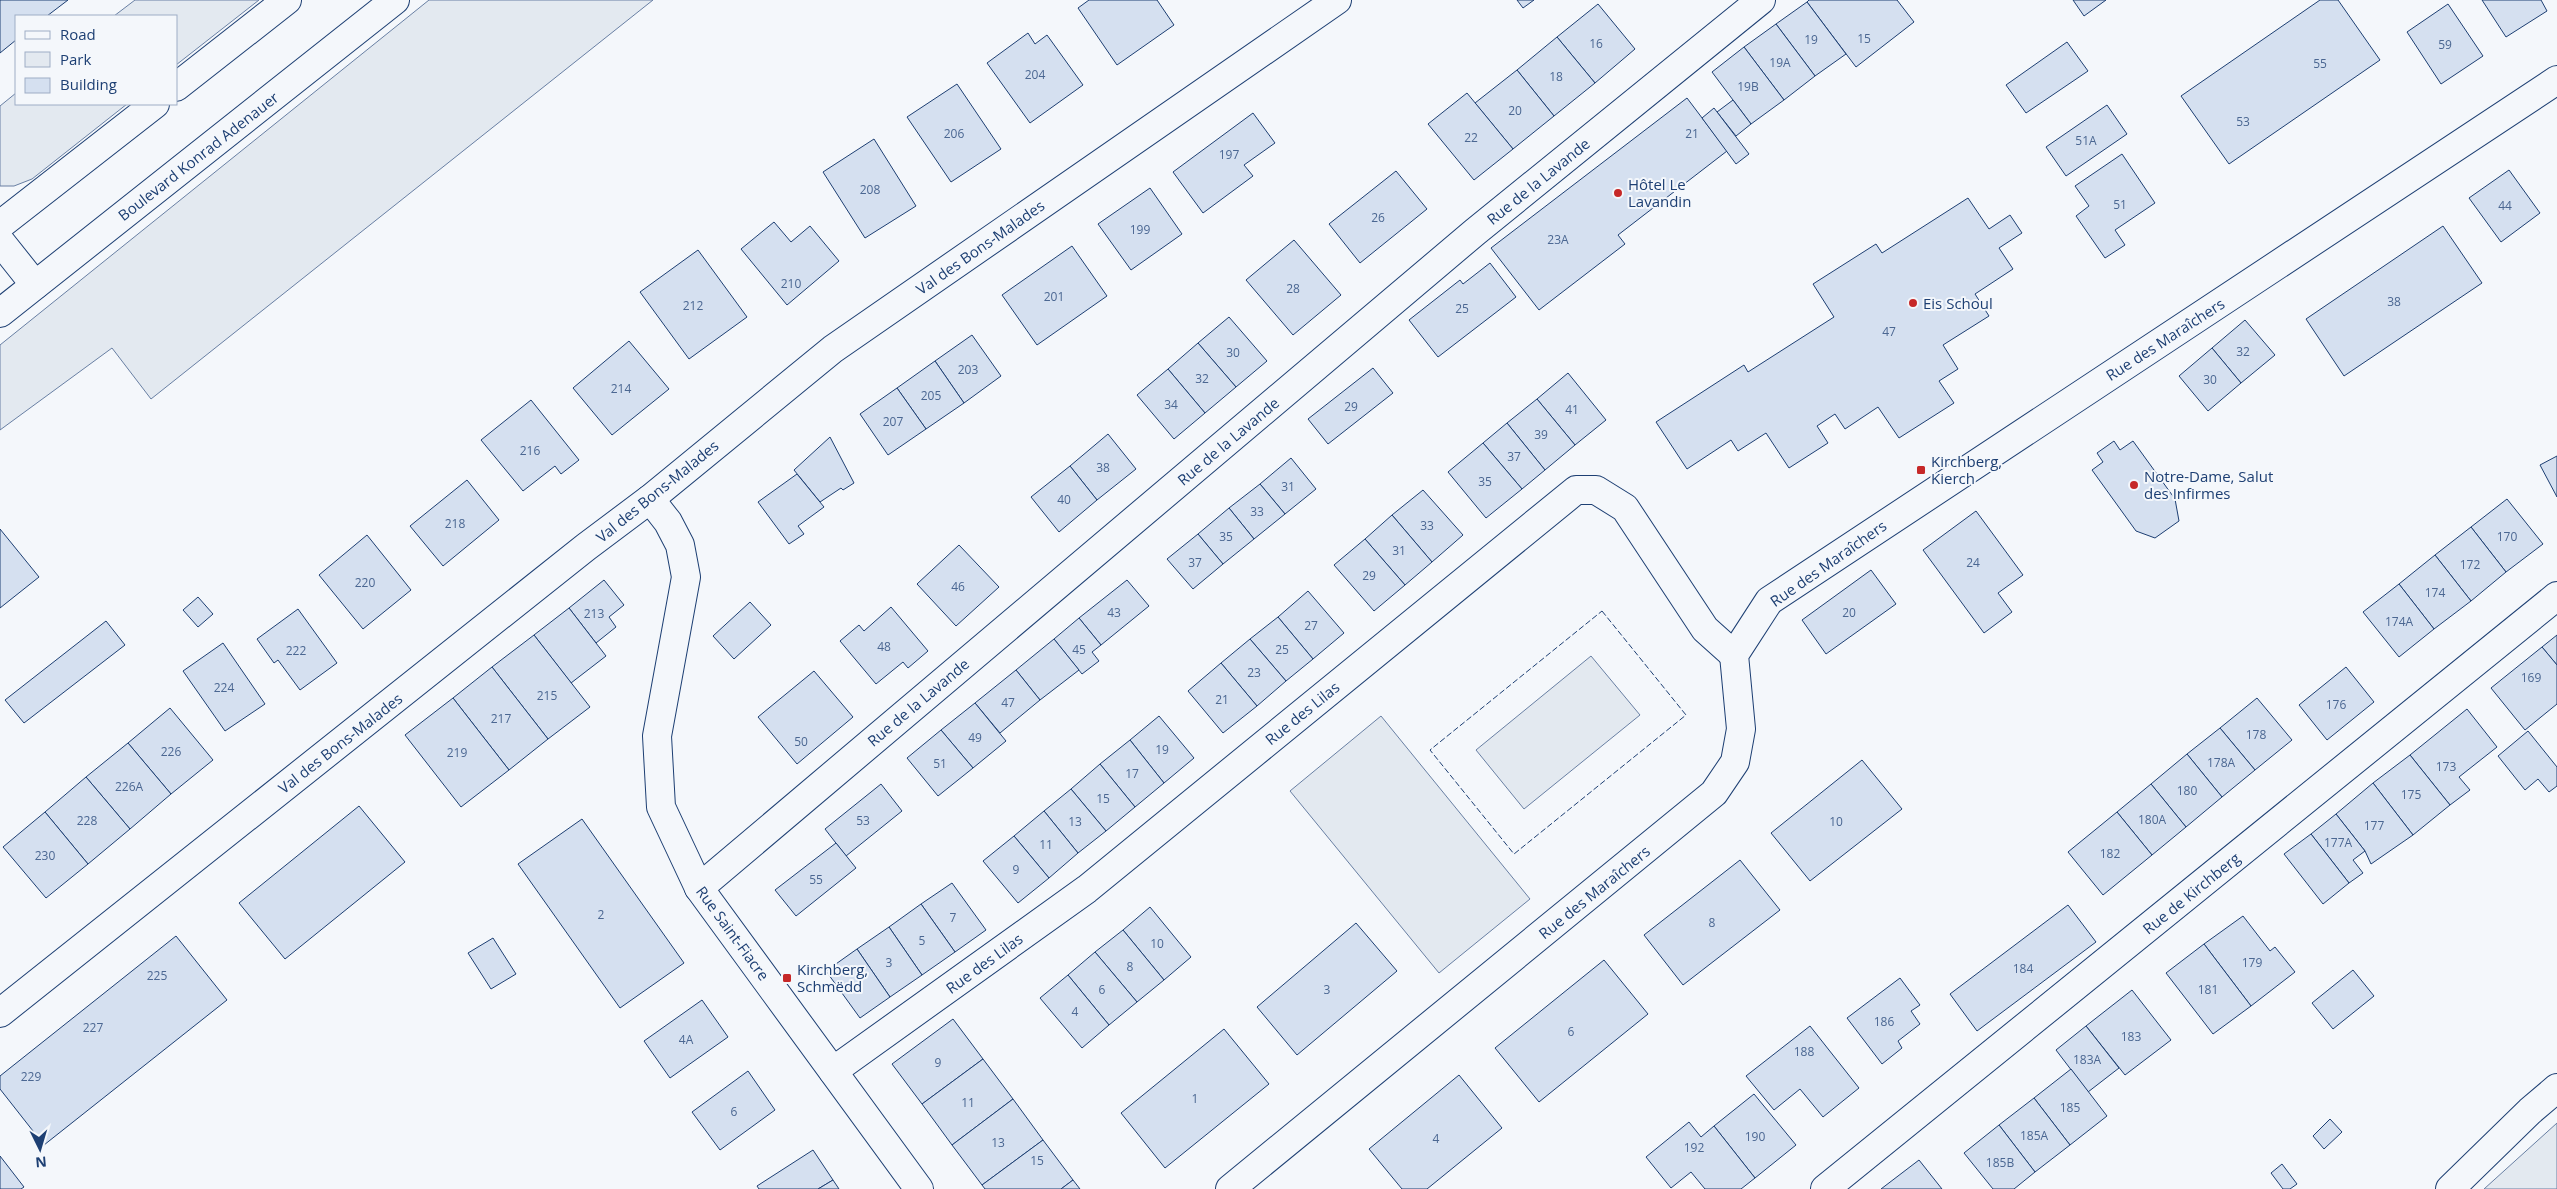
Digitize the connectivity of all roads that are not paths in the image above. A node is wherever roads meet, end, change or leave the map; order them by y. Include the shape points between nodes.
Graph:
1 (288, 0) edge
2 (395, 0) edge
3 (1761, 0) edge
4 (1330, 3) edge
5 (2557, 80) edge
6 (178, 85) edge
7 (155, 105) edge
8 (0, 225) edge
9 (0, 241) edge
10 (35, 285) junction
11 (0, 312) edge
12 (650, 499) junction
13 (2557, 596) edge
14 (1734, 655) junction
15 (699, 888) junction
16 (0, 1012) edge
17 (833, 1071) junction
18 (2557, 1076) edge
19 (2557, 1088) edge
20 (2530, 1111) junction
21 (920, 1189) edge
22 (1230, 1189) edge
23 (1825, 1189) edge
24 (2450, 1189) edge

1 - 6 street
2 - 10 street, Boulevard Konrad Adenauer
3 - 15 street, Rue de la Lavande via 1475,232
4 - 12 street, Val des Bons-Malades via 833,349
5 - 14 street, Rue des Maraîchers via 1769,601
7 - 8 street
9 - 10 street
10 - 11 street, Boulevard Konrad Adenauer
12 - 15 street, Rue Saint-Fiacre via 668,522 680,545 686,577 657,736 661,808
12 - 16 street, Val des Bons-Malades
13 - 23 street, Rue de Kirchberg
14 - 17 street, Rue des Lilas via 1705,629 1625,508 1596,490 1576,490 1087,889
14 - 22 street, Rue des Maraîchers via 1741,728 1735,762 1714,793
15 - 17 street, Rue Saint-Fiacre
17 - 21 street, Rue Saint-Fiacre
18 - 20 street
19 - 20 street
20 - 24 street

